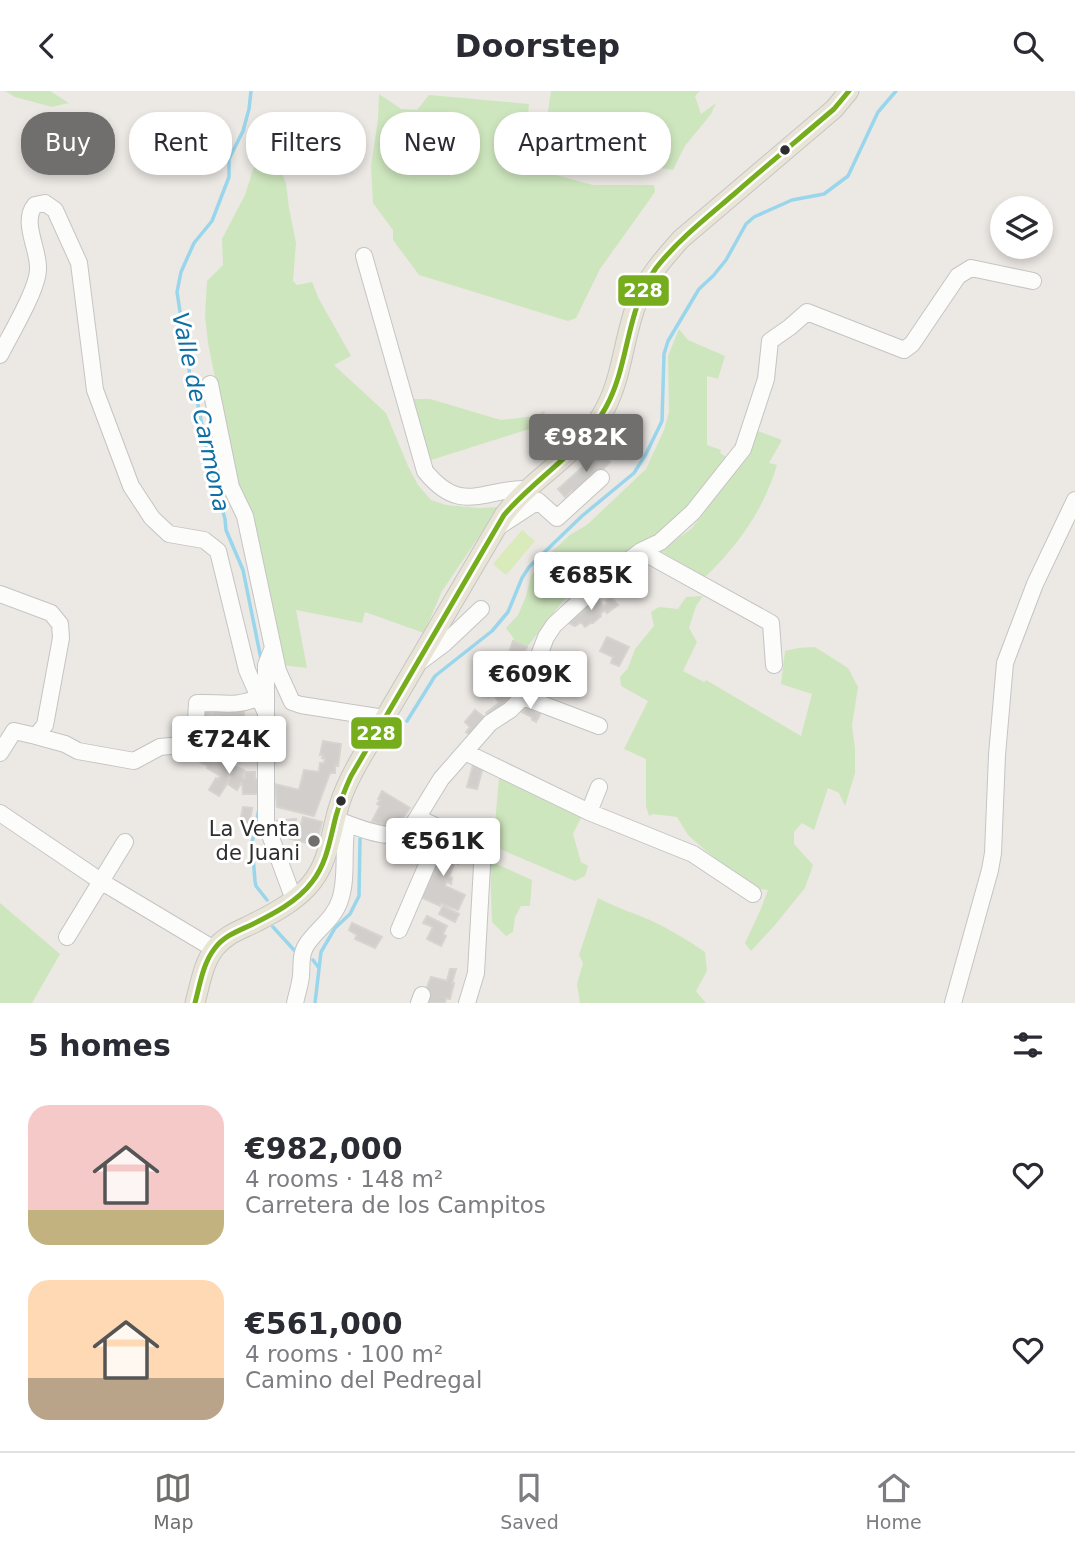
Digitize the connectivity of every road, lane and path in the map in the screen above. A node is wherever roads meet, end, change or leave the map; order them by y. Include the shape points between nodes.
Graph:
1 (849, 91) edge
2 (364, 256) dead end
3 (1033, 281) dead end
4 (0, 355) edge
5 (210, 384) dead end
6 (601, 478) dead end
7 (530, 489) junction
8 (1075, 500) edge
9 (496, 529) junction
10 (641, 551) junction
11 (0, 594) edge
12 (481, 609) dead end
13 (273, 648) junction
14 (416, 664) junction
15 (774, 665) dead end
16 (523, 697) junction
17 (262, 704) junction
18 (384, 718) junction
19 (599, 726) dead end
20 (36, 736) junction
21 (465, 752) junction
22 (0, 753) edge
23 (599, 787) dead end
24 (589, 812) junction
25 (0, 813) edge
26 (418, 818) junction
27 (341, 822) junction
28 (442, 830) junction
29 (125, 842) dead end
30 (102, 882) junction
31 (753, 894) dead end
32 (294, 900) junction
33 (399, 930) dead end
34 (67, 937) dead end
35 (214, 949) junction
36 (195, 1003) edge
37 (295, 1003) edge
38 (467, 1003) edge
39 (953, 1003) edge

1 - 7 main road via 662,261 638,300 606,408 582,441
2 - 7 street via 425,471 456,496
3 - 10 street via 971,268 958,276 904,350 807,312 770,341 766,379 743,449 692,512 660,542
4 - 17 street via 38,278 29,220 35,205 45,203 55,211 79,263 95,390 131,486 169,534 204,540 218,551 247,670
5 - 13 street
6 - 9 street via 557,518 538,501
7 - 9 main road via 515,501
8 - 39 street via 1005,663 992,862
9 - 14 main road
10 - 15 street via 771,623
10 - 16 street via 605,577 554,625 545,637
11 - 20 street via 51,613 60,624 45,725
12 - 14 street
13 - 17 street via 266,665
13 - 18 street via 292,702
14 - 18 main road
16 - 19 street
16 - 21 street via 490,723
17 - 20 street via 197,703 191,744 160,747 134,761 78,751
17 - 32 street via 266,824
18 - 27 main road via 347,784
20 - 22 street via 14,731
21 - 24 street
21 - 26 street via 441,779
23 - 24 street
24 - 31 street via 693,854
25 - 30 street
26 - 27 street via 411,828 395,835
26 - 28 street
27 - 32 main road via 314,881
27 - 37 street via 342,895 325,925 306,945
28 - 33 street
28 - 38 street via 483,848 476,973
29 - 30 street
30 - 34 street
30 - 35 street
32 - 35 main road via 236,930
35 - 36 main road

